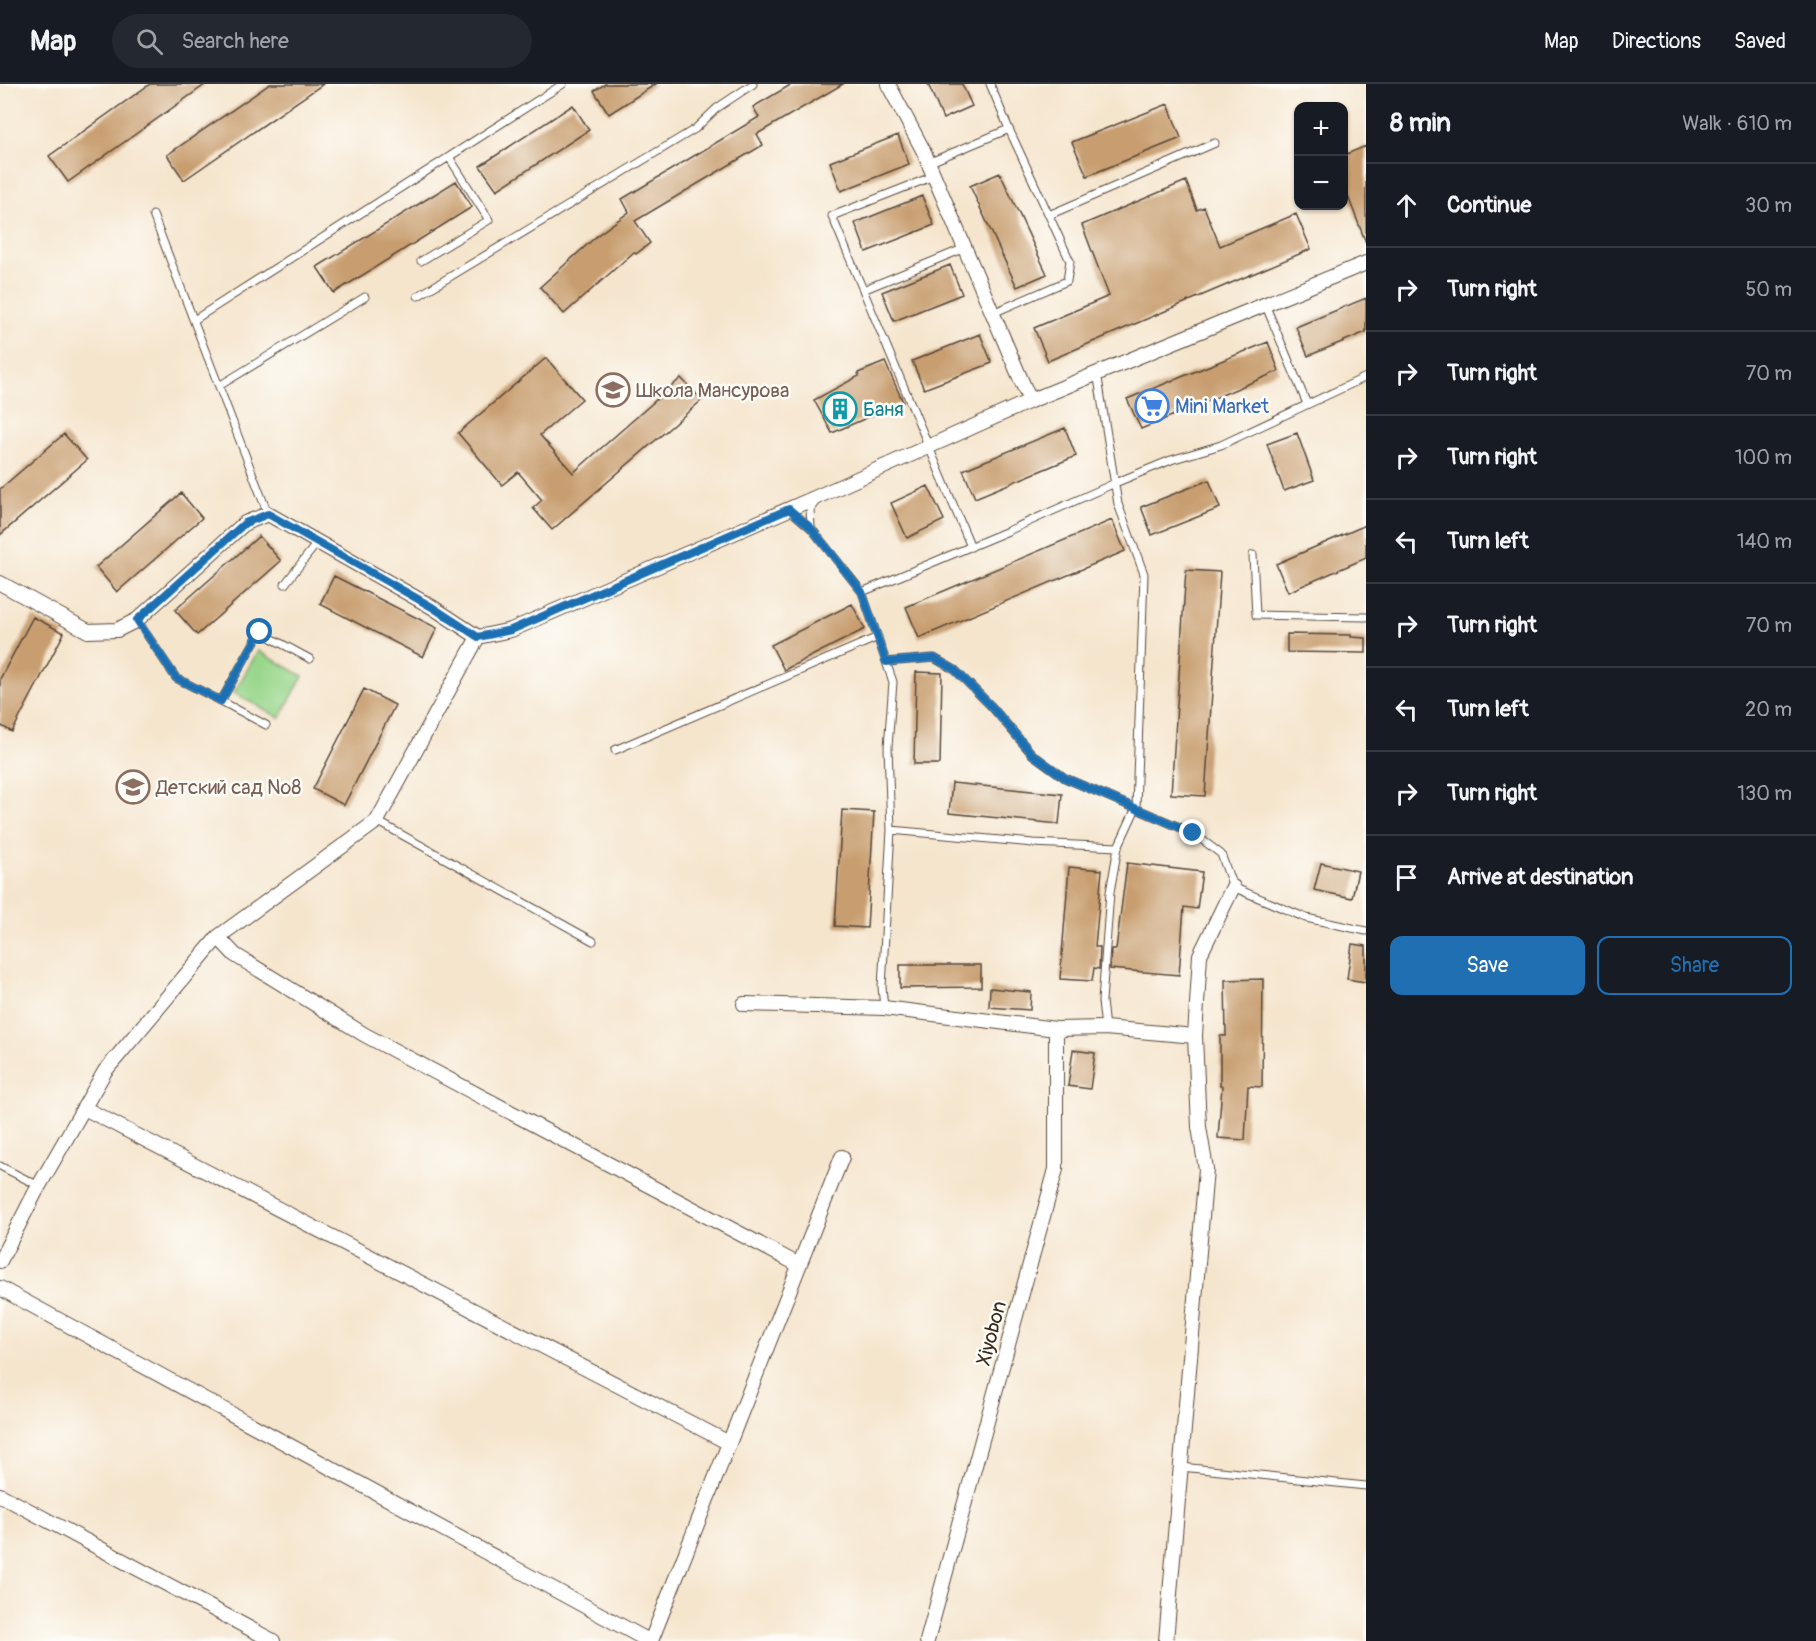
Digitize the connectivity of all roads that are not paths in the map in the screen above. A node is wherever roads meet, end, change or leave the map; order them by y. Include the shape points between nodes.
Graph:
1 (563, 84) edge
2 (753, 84) edge
3 (888, 84) edge
4 (990, 84) edge
5 (1009, 129) junction
6 (1215, 143) dead end
7 (449, 157) junction
8 (931, 170) junction
9 (153, 215) dead end
10 (1048, 215) junction
11 (965, 248) junction
12 (422, 261) dead end
13 (1366, 263) edge
14 (863, 290) junction
15 (418, 296) dead end
16 (365, 297) dead end
17 (1265, 304) junction
18 (993, 313) junction
19 (194, 320) junction
20 (1097, 372) junction
21 (1366, 377) edge
22 (219, 386) junction
23 (1030, 401) junction
24 (1307, 404) junction
25 (929, 447) junction
26 (1115, 483) junction
27 (819, 496) junction
28 (789, 509) junction
29 (268, 514) junction
30 (811, 528) junction
31 (317, 543) junction
32 (971, 547) junction
33 (1253, 555) dead end
34 (285, 584) dead end
35 (2, 587) edge
36 (862, 592) junction
37 (1366, 617) edge
38 (137, 620) junction
39 (478, 637) junction
40 (878, 637) junction
41 (310, 659) dead end
42 (886, 662) junction
43 (221, 701) junction
44 (266, 725) dead end
45 (615, 750) dead end
46 (1136, 808) junction
47 (377, 821) junction
48 (891, 830) junction
49 (1118, 847) junction
50 (1233, 887) junction
51 (1366, 931) edge
52 (218, 937) junction
53 (593, 941) dead end
54 (744, 1004) dead end
55 (884, 1008) junction
56 (1105, 1028) junction
57 (1056, 1029) junction
58 (1196, 1036) junction
59 (84, 1108) junction
60 (842, 1157) dead end
61 (0, 1166) edge
62 (39, 1186) junction
63 (0, 1262) edge
64 (799, 1265) junction
65 (0, 1288) edge
66 (729, 1443) junction
67 (1180, 1467) junction
68 (1366, 1486) edge
69 (0, 1495) edge
70 (273, 1641) edge
71 (650, 1641) edge
72 (927, 1641) edge
73 (1166, 1641) edge

1 - 7 lane
2 - 15 lane via 717,108 695,129
3 - 8 street
4 - 5 lane
5 - 8 lane
5 - 10 lane
6 - 10 lane
7 - 12 lane via 489,220
7 - 19 lane
8 - 11 street
8 - 14 lane via 832,216
9 - 19 lane
10 - 18 lane via 1070,261 1067,281
11 - 14 lane
11 - 18 street
13 - 17 street
14 - 25 lane
16 - 22 lane
17 - 20 street
17 - 24 lane
18 - 23 street
19 - 22 lane
20 - 23 street
20 - 26 lane
21 - 24 lane
22 - 29 lane
23 - 25 street
24 - 26 lane via 1221,445
25 - 27 street
25 - 32 lane
26 - 32 lane
26 - 46 lane via 1118,504 1144,573
27 - 28 street
27 - 30 lane via 810,509
28 - 30 lane
28 - 39 street via 511,630
29 - 31 street
29 - 38 street via 245,523
30 - 36 lane
31 - 34 lane
31 - 39 street
32 - 36 lane
33 - 37 lane via 1256,615
35 - 38 street via 88,630 117,630
36 - 40 lane
38 - 43 lane via 176,678
39 - 47 street
40 - 42 lane
40 - 45 lane
41 - 43 lane via 260,632
42 - 46 lane via 934,658 955,670 1032,754 1065,778
42 - 48 lane via 893,682 888,747
43 - 44 lane
46 - 49 lane
46 - 50 lane via 1193,833 1221,854
47 - 52 street
47 - 53 lane
48 - 49 lane
48 - 55 lane
49 - 56 lane via 1110,892 1103,990
50 - 51 lane via 1306,918
50 - 58 street via 1200,955
52 - 59 street via 105,1071
52 - 64 street via 235,955 364,1035
54 - 55 street
55 - 57 street
56 - 57 street
56 - 58 street
57 - 72 street, Xiyobon via 1056,1169
58 - 67 street via 1199,1127 1206,1169
59 - 62 street
59 - 66 street
60 - 64 street
61 - 62 lane
62 - 63 street
64 - 66 street
65 - 71 street
66 - 71 street
67 - 68 lane
67 - 73 street
69 - 70 street

